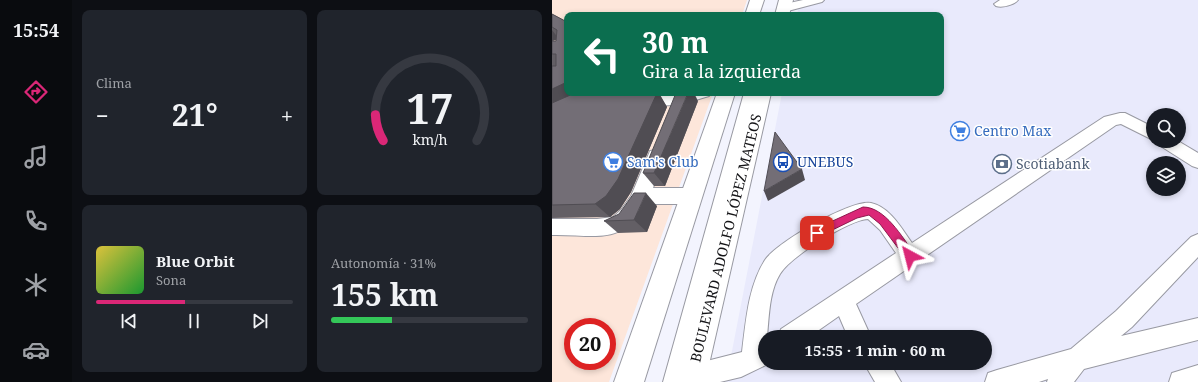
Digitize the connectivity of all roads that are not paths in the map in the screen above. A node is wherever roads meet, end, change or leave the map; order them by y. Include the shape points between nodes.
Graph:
1 (757, 0) edge
2 (818, 0) edge
3 (780, 8) edge
4 (753, 12) edge
5 (695, 96) edge
6 (725, 96) edge
7 (750, 96) edge
8 (761, 96) edge
9 (628, 101) edge
10 (678, 102) edge
11 (1146, 130) edge
12 (662, 143) edge
13 (1177, 148) edge
14 (1198, 161) edge
15 (640, 196) junction
16 (692, 196) junction
17 (552, 227) edge
18 (1198, 243) edge
19 (910, 256) junction
20 (844, 300) junction
21 (1198, 329) edge
22 (761, 330) edge
23 (799, 330) edge
24 (857, 330) edge
25 (758, 356) edge
26 (1077, 359) junction
27 (881, 370) edge
28 (1198, 377) edge
29 (685, 380) edge
30 (629, 382) edge
31 (889, 382) edge
32 (997, 382) edge
33 (1059, 382) edge
34 (1181, 382) edge

1 - 4 main road
2 - 3 lane
5 - 10 lane
6 - 16 main road
7 - 29 lane
8 - 29 main road, BOULEVARD ADOLFO LÓPEZ MATEOS
9 - 10 lane
11 - 19 lane via 1125,119 1115,119
12 - 15 lane
13 - 14 lane
15 - 16 lane
15 - 17 lane via 628,216 611,226
16 - 30 main road
18 - 26 lane via 1124,319
19 - 20 lane
19 - 22 lane via 877,215 870,211 853,215 808,238 774,265 763,294
20 - 23 lane
20 - 24 lane
21 - 26 lane
25 - 29 lane via 726,369
26 - 32 lane
26 - 33 lane
27 - 31 lane
28 - 34 lane

